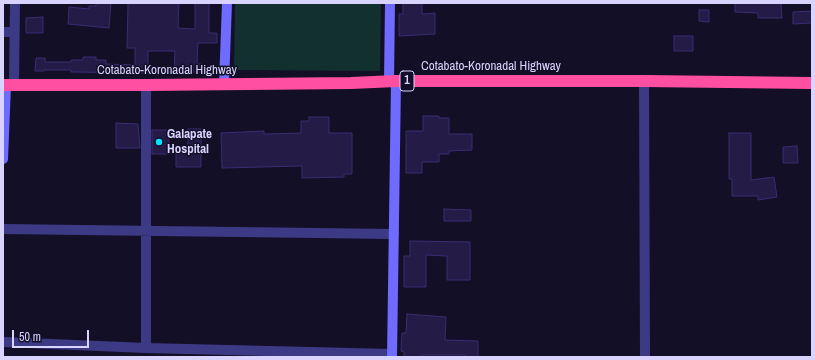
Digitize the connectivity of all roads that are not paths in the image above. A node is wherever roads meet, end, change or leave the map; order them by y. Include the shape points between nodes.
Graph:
1 (15, 3) edge
2 (227, 3) edge
3 (390, 3) edge
4 (3, 32) edge
5 (14, 32) junction
6 (393, 81) junction
7 (644, 81) junction
8 (812, 83) edge
9 (224, 84) junction
10 (8, 85) edge
11 (146, 85) junction
12 (3, 159) edge
13 (3, 229) edge
14 (146, 230) junction
15 (394, 234) junction
16 (3, 342) edge
17 (146, 348) junction
18 (392, 356) edge
19 (645, 357) edge

1 - 5 street
2 - 9 street
3 - 6 street
4 - 5 street
5 - 10 street
6 - 7 highway, Cotabato-Koronadal Highway / 1
6 - 9 highway, Cotabato-Koronadal Highway / 1
6 - 15 street
7 - 8 highway, Cotabato-Koronadal Highway / 1
7 - 19 street
9 - 11 highway, Cotabato-Koronadal Highway / 1
10 - 11 highway, Cotabato-Koronadal Highway / 1
10 - 12 street
11 - 14 street
13 - 14 street
14 - 15 street
14 - 17 street
15 - 18 street
16 - 17 street
17 - 18 street

